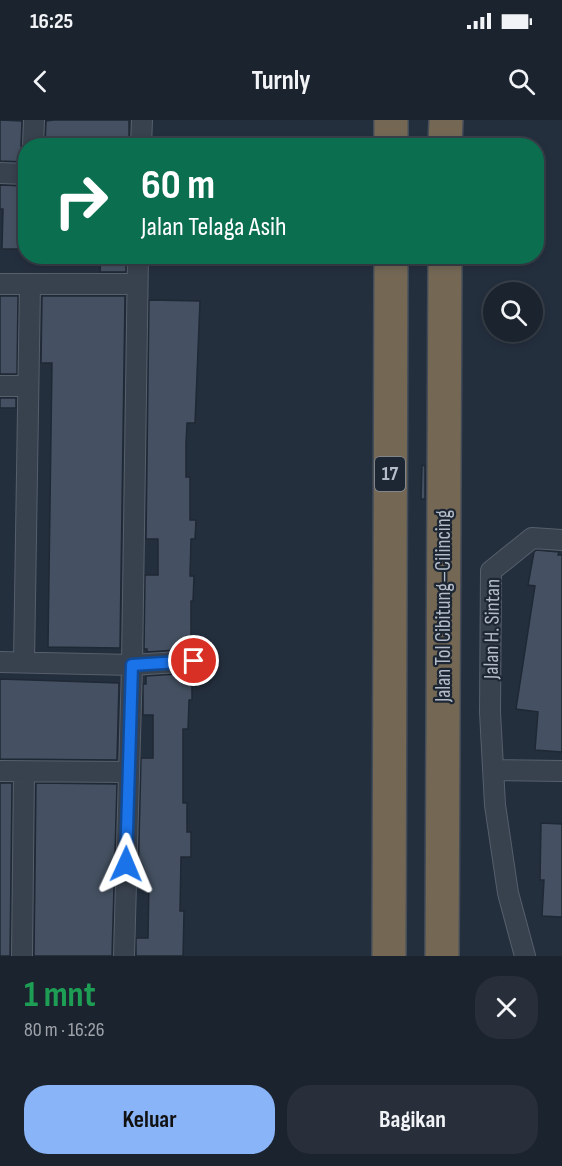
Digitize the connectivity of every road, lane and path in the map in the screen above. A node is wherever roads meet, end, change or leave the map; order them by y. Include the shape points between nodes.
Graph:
1 (34, 120) edge
2 (142, 120) edge
3 (391, 120) edge
4 (446, 120) edge
5 (33, 138) edge
6 (141, 138) edge
7 (391, 138) edge
8 (446, 138) edge
9 (0, 173) edge
10 (18, 174) edge
11 (138, 264) edge
12 (391, 264) edge
13 (445, 264) edge
14 (0, 284) edge
15 (30, 284) junction
16 (137, 284) junction
17 (0, 386) edge
18 (28, 386) junction
19 (562, 540) edge
20 (194, 661) dead end
21 (0, 662) edge
22 (24, 663) junction
23 (132, 665) junction
24 (494, 770) junction
25 (0, 771) edge
26 (562, 771) edge
27 (24, 772) junction
28 (128, 772) junction
29 (22, 956) edge
30 (124, 956) edge
31 (389, 956) edge
32 (442, 956) edge
33 (525, 956) edge

1 - 5 street
2 - 6 street
3 - 7 highway
4 - 8 highway
9 - 10 street
11 - 16 street
12 - 31 highway, 17
13 - 32 highway, Jalan Tol Cibitung–Cilincing
14 - 15 street
15 - 16 street
15 - 18 street
16 - 23 street
17 - 18 street
18 - 22 street
19 - 24 street, Jalan H. Sintan via 532,538 491,570 490,712
20 - 23 street
21 - 22 street
22 - 23 street
23 - 28 street
24 - 26 street
24 - 33 street, Jalan H. Sintan via 508,893
25 - 27 street
27 - 28 street
27 - 29 street
28 - 30 street

